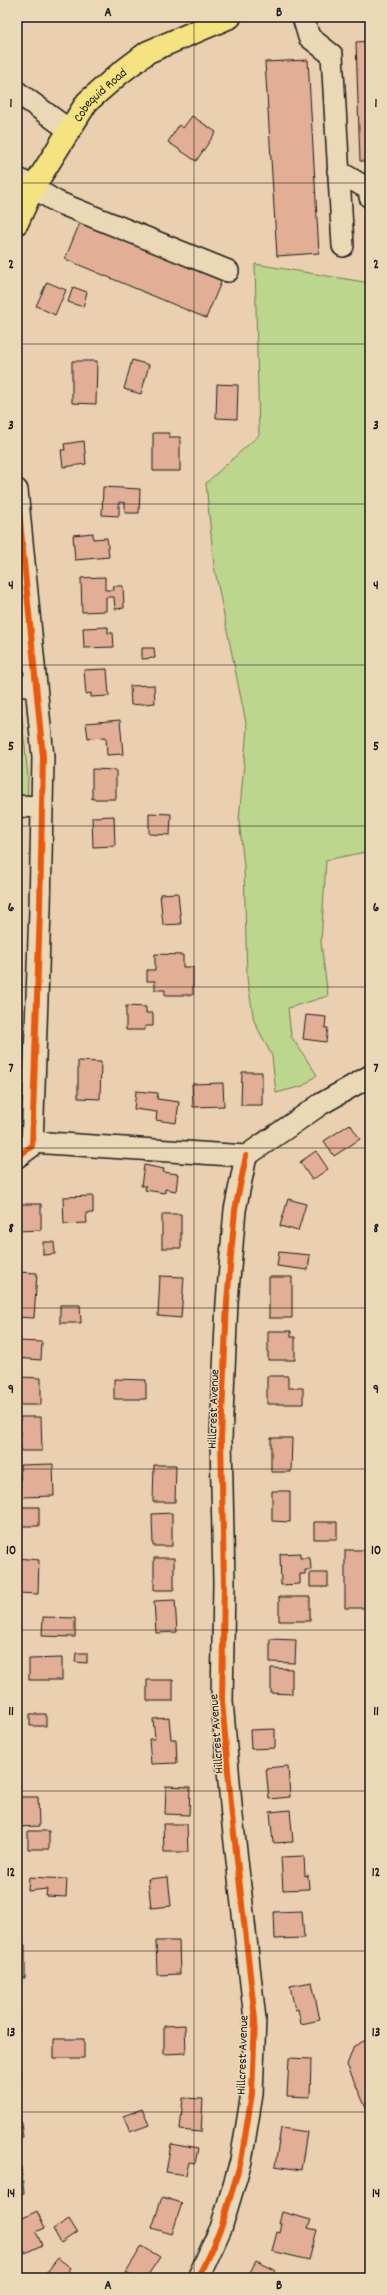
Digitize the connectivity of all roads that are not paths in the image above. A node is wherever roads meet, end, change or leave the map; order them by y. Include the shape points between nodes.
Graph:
1 (230, 17) edge
2 (303, 17) edge
3 (17, 92) edge
4 (69, 130) junction
5 (338, 171) junction
6 (25, 183) edge
7 (370, 197) edge
8 (17, 222) edge
9 (342, 246) dead end
10 (228, 271) dead end
11 (17, 490) edge
12 (27, 685) edge
13 (17, 806) edge
14 (42, 807) junction
15 (370, 1076) edge
16 (32, 1142) junction
17 (246, 1156) junction
18 (17, 1157) edge
19 (198, 2278) edge

1 - 4 main road, Cobequid Road via 148,52 118,74 88,102
2 - 5 street via 309,37 332,55
3 - 4 street
4 - 6 main road, Cobequid Road
5 - 7 street via 370,190
5 - 9 street
6 - 8 main road, Cobequid Road
6 - 10 street via 57,202
11 - 12 street
12 - 14 street via 43,757
13 - 14 street
14 - 16 street
15 - 17 street via 321,1104
16 - 17 street
16 - 18 street via 32,1146
17 - 19 street, Hillcrest Avenue via 235,1210 227,1302 221,1431 224,1583 222,1701 255,2026 252,2094 241,2161 221,2228

